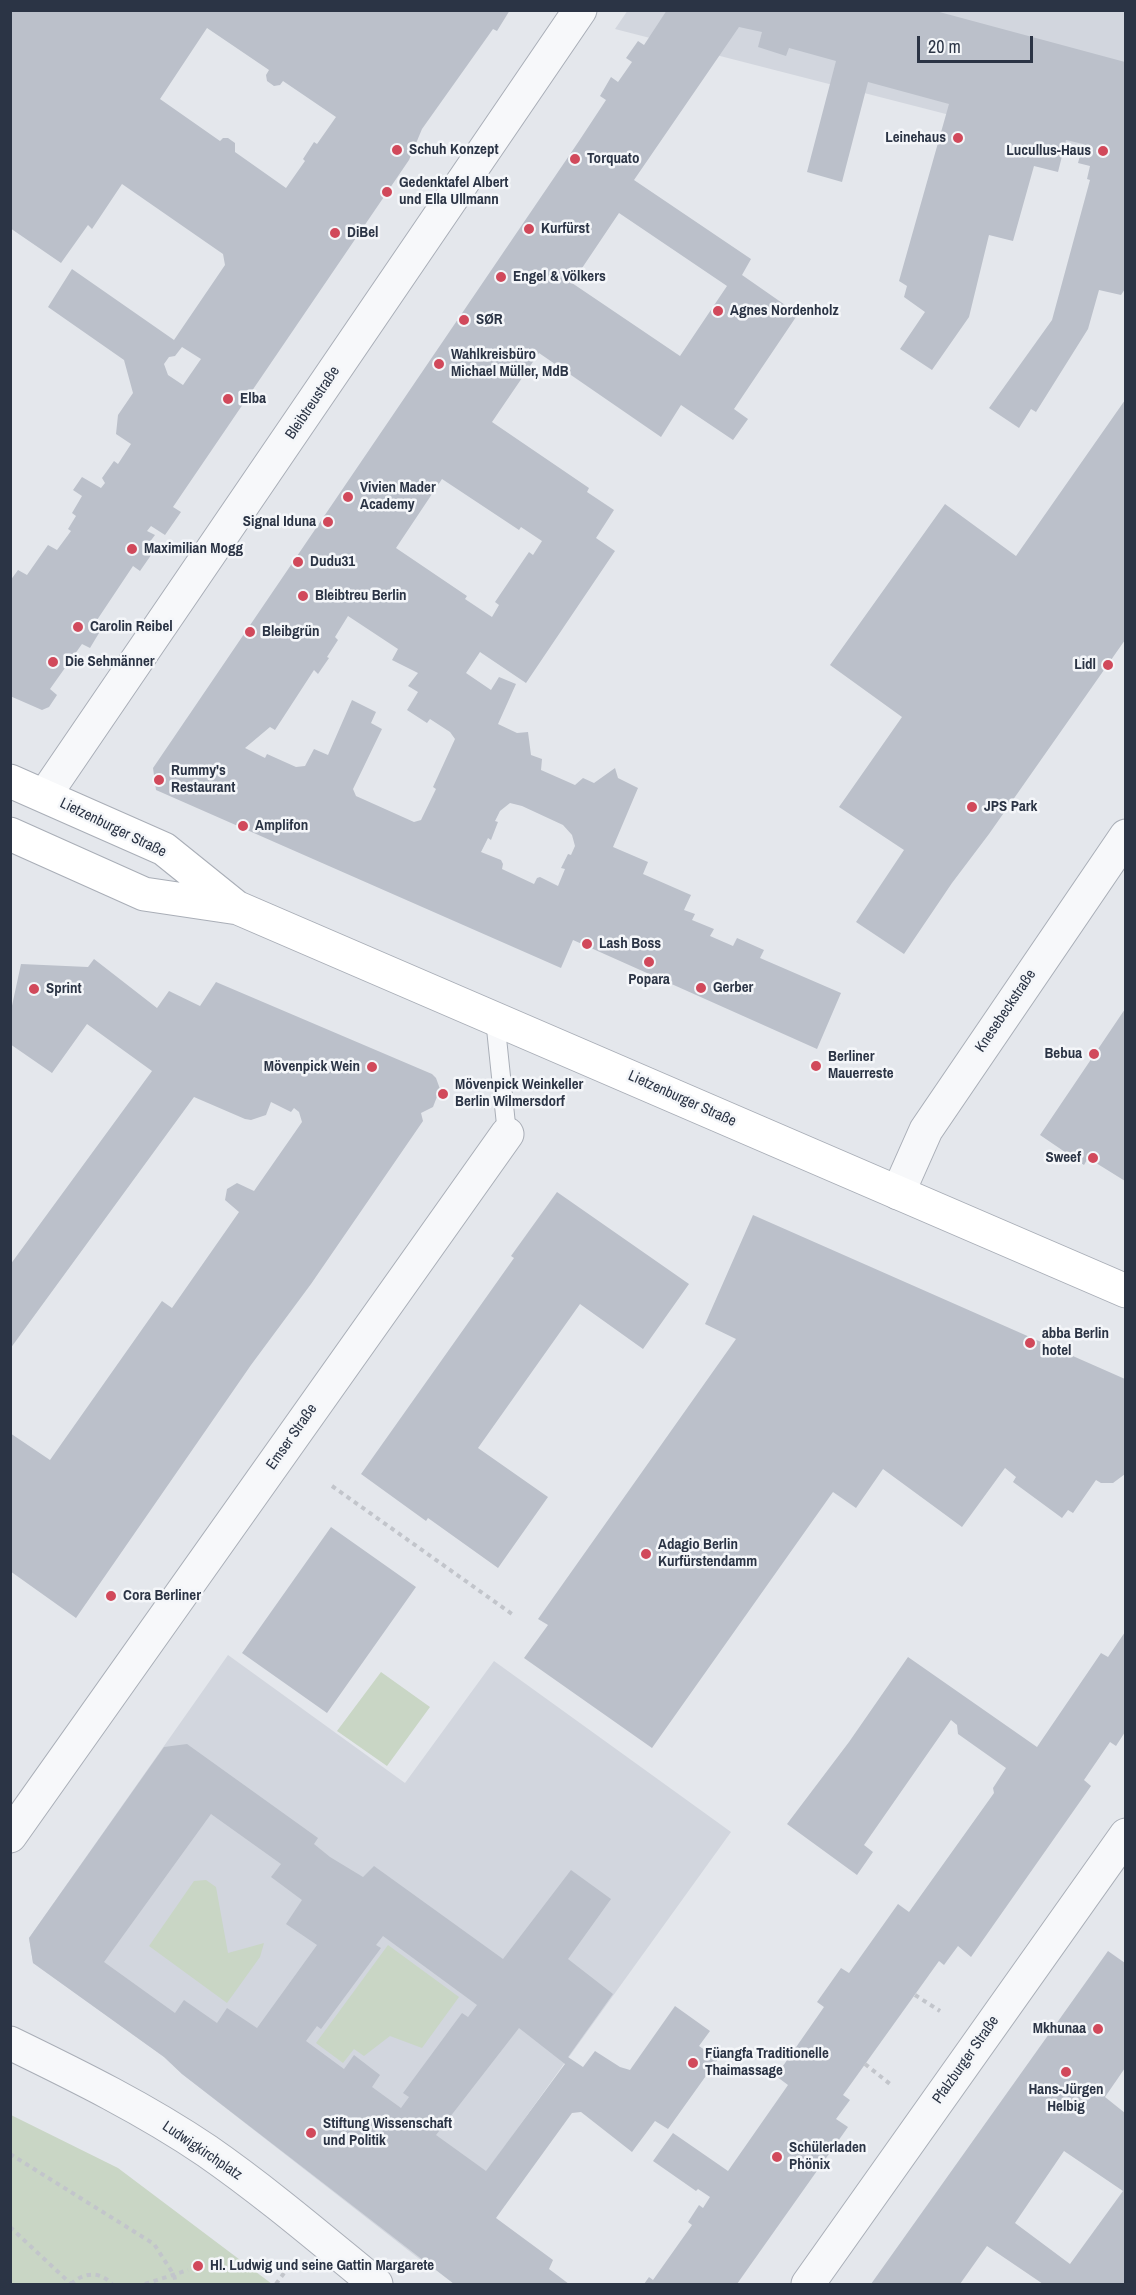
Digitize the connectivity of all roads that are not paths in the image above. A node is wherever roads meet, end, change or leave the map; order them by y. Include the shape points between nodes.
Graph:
1 (580, 10) edge
2 (10, 781) edge
3 (45, 795) junction
4 (10, 834) edge
5 (1125, 836) edge
6 (238, 908) junction
7 (495, 1019) junction
8 (507, 1134) joint
9 (898, 1193) junction
10 (1125, 1291) edge
11 (1125, 1835) edge
12 (10, 1836) edge
13 (10, 2043) edge
14 (376, 2284) edge
15 (808, 2284) edge

1 - 3 street, Bleibtreustraße
2 - 3 main road, Lietzenburger Straße
3 - 6 main road, Lietzenburger Straße via 164,849
4 - 6 main road, Lietzenburger Straße via 144,894
5 - 9 street, Knesebeckstraße via 926,1130
6 - 7 main road, Lietzenburger Straße
7 - 8 lane, Emser Straße
7 - 9 main road, Lietzenburger Straße
8 - 12 street, Emser Straße
9 - 10 main road, Lietzenburger Straße
11 - 15 street, Pfalzburger Straße
13 - 14 street, Ludwigkirchplatz via 99,2086 207,2151

